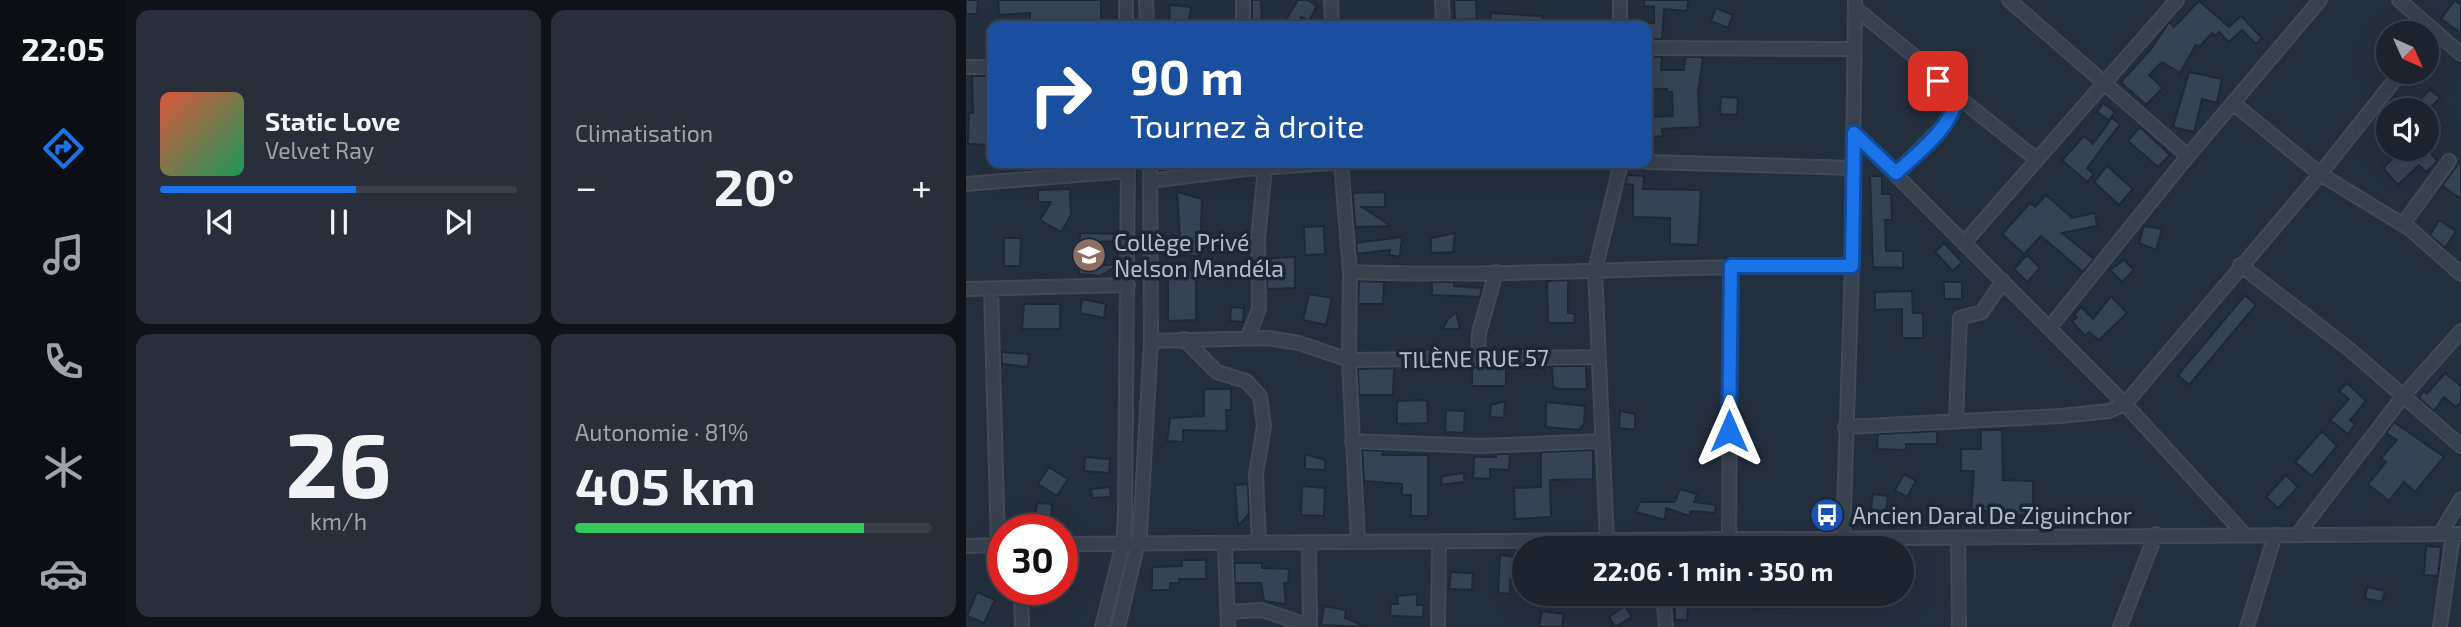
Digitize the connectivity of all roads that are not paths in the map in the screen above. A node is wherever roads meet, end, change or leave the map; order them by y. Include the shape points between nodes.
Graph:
1 (1126, 0) edge
2 (1146, 0) edge
3 (1243, 0) edge
4 (1331, 0) edge
5 (1442, 0) edge
6 (1620, 0) edge
7 (2010, 0) edge
8 (2177, 0) edge
9 (2320, 0) edge
10 (2402, 1) edge
11 (1855, 4) edge
12 (1126, 21) edge
13 (1147, 21) edge
14 (1243, 21) edge
15 (1332, 21) edge
16 (1443, 21) edge
17 (1620, 21) edge
18 (2418, 21) edge
19 (2440, 41) edge
20 (1652, 48) edge
21 (1853, 48) junction
22 (2461, 54) edge
23 (966, 67) edge
24 (987, 67) edge
25 (2104, 82) junction
26 (2391, 84) edge
27 (1958, 97) junction
28 (2233, 103) junction
29 (1854, 133) junction
30 (2188, 156) junction
31 (2036, 159) junction
32 (2449, 161) dead end
33 (1652, 162) edge
34 (1118, 168) edge
35 (1128, 168) edge
36 (1150, 168) edge
37 (1232, 168) edge
38 (1265, 168) edge
39 (1341, 168) edge
40 (1620, 168) edge
41 (1854, 168) junction
42 (1896, 173) junction
43 (2320, 174) junction
44 (1150, 181) junction
45 (966, 184) edge
46 (2403, 224) junction
47 (1964, 243) junction
48 (2240, 265) junction
49 (1731, 266) junction
50 (1852, 266) junction
51 (1595, 270) junction
52 (1350, 272) junction
53 (1496, 272) junction
54 (2461, 274) edge
55 (2003, 281) junction
56 (1128, 285) junction
57 (966, 289) edge
58 (991, 289) junction
59 (2050, 327) junction
60 (2461, 331) edge
61 (1248, 337) junction
62 (1184, 339) junction
63 (1151, 341) junction
64 (1478, 357) junction
65 (1598, 357) junction
66 (1349, 360) junction
67 (2404, 395) junction
68 (2125, 404) junction
69 (1956, 421) junction
70 (1845, 427) junction
71 (1352, 441) junction
72 (1602, 441) junction
73 (2461, 446) edge
74 (2461, 499) edge
75 (999, 514) edge
76 (2156, 534) junction
77 (2440, 534) junction
78 (2457, 534) edge
79 (2245, 535) junction
80 (2275, 535) junction
81 (2297, 535) junction
82 (1606, 536) edge
83 (1729, 536) edge
84 (1843, 536) edge
85 (1958, 538) junction
86 (1914, 539) edge
87 (1357, 542) junction
88 (1439, 542) junction
89 (1512, 542) edge
90 (1259, 543) junction
91 (1309, 543) junction
92 (1078, 544) edge
93 (1123, 544) junction
94 (1139, 544) junction
95 (1226, 544) junction
96 (987, 545) edge
97 (966, 546) edge
98 (1021, 605) edge
99 (1664, 606) edge
100 (1228, 612) junction
101 (1310, 626) edge
102 (1022, 627) edge
103 (1102, 627) edge
104 (1118, 627) edge
105 (1228, 627) edge
106 (1438, 627) edge
107 (1666, 627) edge
108 (1959, 627) edge
109 (2120, 627) edge
110 (2248, 627) edge
111 (2440, 627) edge

1 - 12 street
2 - 13 street
3 - 14 street
4 - 15 street
5 - 16 street
6 - 17 street
7 - 25 street
8 - 25 street
9 - 28 street
10 - 18 street
11 - 21 street
11 - 27 street
19 - 22 street
20 - 21 street
21 - 29 street
23 - 24 street
25 - 30 street
25 - 31 street
26 - 43 street
27 - 31 street
27 - 42 street via 1947,123
28 - 30 street
28 - 43 street
29 - 41 street
29 - 42 street
30 - 59 street
31 - 47 street
32 - 46 street
33 - 41 street
34 - 45 street
35 - 56 street
36 - 44 street
37 - 44 street
38 - 61 street via 1258,239 1259,309
39 - 52 street
40 - 51 street
41 - 50 street
42 - 47 street
43 - 46 street
43 - 48 street
44 - 63 street
46 - 54 street
47 - 55 street
48 - 67 street
48 - 68 street
49 - 50 street
49 - 51 street
49 - 83 street
50 - 70 street
51 - 53 street
51 - 65 street
52 - 53 street
52 - 66 street
53 - 64 street via 1479,333
55 - 59 street
55 - 69 street via 1982,312 1960,318
56 - 58 street
56 - 93 street
57 - 58 street
58 - 75 street
59 - 68 street
60 - 67 street
61 - 62 street
61 - 66 street via 1300,343
62 - 63 street
62 - 90 street via 1217,372 1246,381 1261,396 1264,426 1256,474
63 - 94 street
64 - 65 street, TILÈNE RUE 57
64 - 66 street, TILÈNE RUE 57
65 - 72 street
66 - 71 street
67 - 73 street
67 - 81 street
68 - 69 street via 2096,413
68 - 79 street
69 - 70 street
70 - 84 street
71 - 72 street via 1481,446
71 - 87 street
72 - 82 street
74 - 77 street
76 - 79 street
76 - 85 street
76 - 109 street
77 - 78 street
77 - 81 street
78 - 111 street
79 - 80 street
80 - 81 street
80 - 110 street
85 - 86 street
85 - 108 street
87 - 88 street
87 - 91 street
88 - 89 street
88 - 106 street
90 - 91 street
90 - 95 street
91 - 101 street
92 - 93 street
93 - 94 street
93 - 103 street
94 - 95 street
94 - 104 street
95 - 100 street
96 - 97 street
98 - 102 street
99 - 107 street
100 - 101 street via 1262,610
100 - 105 street

